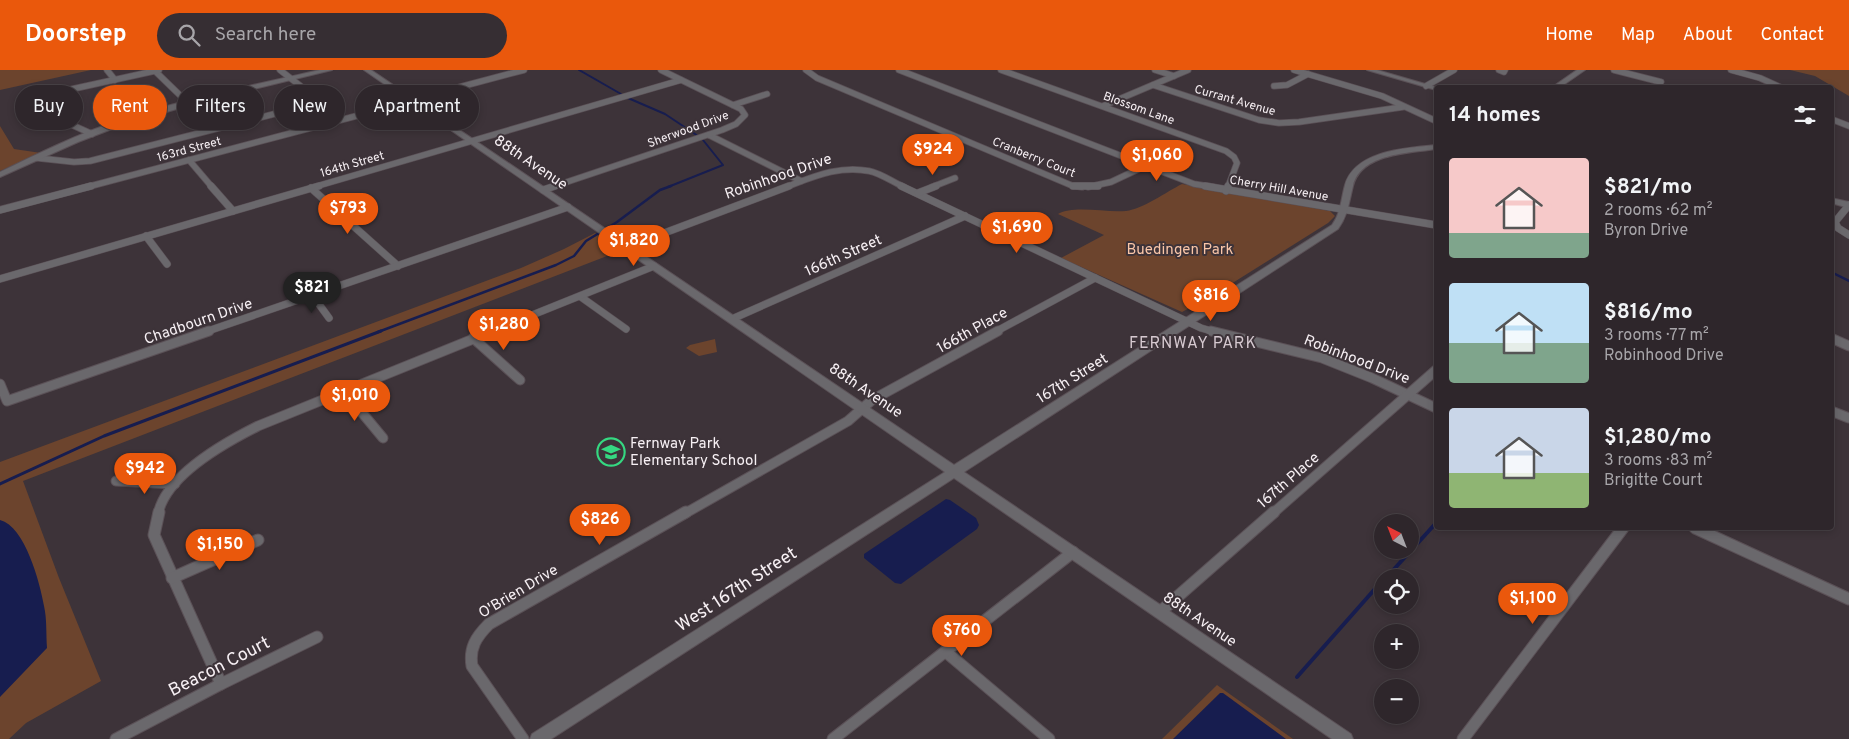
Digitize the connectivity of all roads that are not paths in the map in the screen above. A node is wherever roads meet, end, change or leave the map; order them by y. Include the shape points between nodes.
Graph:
1 (107, 70) edge
2 (157, 70) edge
3 (280, 70) edge
4 (329, 70) edge
5 (367, 70) edge
6 (524, 70) edge
7 (661, 70) edge
8 (806, 70) edge
9 (899, 70) edge
10 (1001, 70) edge
11 (1155, 70) edge
12 (1188, 70) edge
13 (1294, 70) edge
14 (1370, 70) edge
15 (1454, 70) edge
16 (1582, 70) edge
17 (1614, 70) edge
18 (1731, 70) edge
19 (1308, 74) junction
20 (1174, 76) junction
21 (291, 79) junction
22 (114, 80) junction
23 (681, 80) junction
24 (1661, 82) dead end
25 (389, 85) edge
26 (470, 85) edge
27 (1153, 85) junction
28 (1561, 85) edge
29 (1775, 85) edge
30 (264, 86) edge
31 (1274, 86) dead end
32 (1426, 86) junction
33 (1434, 88) edge
34 (177, 92) edge
35 (767, 94) dead end
36 (733, 105) junction
37 (1103, 106) junction
38 (1403, 106) junction
39 (177, 107) edge
40 (355, 116) edge
41 (1434, 120) edge
42 (1834, 120) edge
43 (1849, 126) edge
44 (454, 130) edge
45 (92, 134) junction
46 (709, 135) junction
47 (470, 141) junction
48 (1434, 147) edge
49 (37, 158) junction
50 (189, 160) junction
51 (1145, 166) junction
52 (0, 175) edge
53 (955, 178) dead end
54 (801, 181) junction
55 (311, 188) junction
56 (543, 190) junction
57 (1226, 190) junction
58 (918, 193) junction
59 (1834, 201) edge
60 (1849, 205) edge
61 (568, 207) junction
62 (0, 210) edge
63 (233, 211) junction
64 (1344, 211) junction
65 (965, 216) junction
66 (1434, 225) edge
67 (1849, 235) edge
68 (146, 236) junction
69 (627, 247) junction
70 (167, 264) dead end
71 (398, 266) junction
72 (654, 266) junction
73 (1094, 278) junction
74 (0, 279) edge
75 (313, 296) junction
76 (581, 297) junction
77 (329, 318) dead end
78 (732, 319) junction
79 (1187, 322) junction
80 (626, 329) dead end
81 (473, 338) junction
82 (1834, 339) edge
83 (1849, 346) edge
84 (1434, 372) edge
85 (520, 380) dead end
86 (0, 384) edge
87 (344, 391) junction
88 (1408, 395) junction
89 (1434, 407) edge
90 (864, 409) junction
91 (1834, 412) edge
92 (1849, 418) edge
93 (383, 438) dead end
94 (954, 471) junction
95 (116, 481) dead end
96 (175, 484) junction
97 (1621, 530) edge
98 (1699, 530) edge
99 (258, 540) dead end
100 (1073, 552) junction
101 (172, 578) junction
102 (1849, 598) edge
103 (1160, 612) junction
104 (317, 637) dead end
105 (946, 652) junction
106 (221, 684) junction
107 (116, 739) edge
108 (523, 739) edge
109 (538, 739) edge
110 (833, 739) edge
111 (1049, 739) edge
112 (1345, 739) edge
113 (1464, 739) edge

1 - 22 street
2 - 22 street
2 - 34 street
3 - 21 street
4 - 21 street
5 - 25 street, 88th Avenue
6 - 26 street, 163rd Street
7 - 23 street, Sherwood Drive
8 - 51 street, Cranberry Court via 826,82 1073,186 1102,186
9 - 51 street, Cherry Hill Avenue
10 - 37 street, Blossom Lane
11 - 20 street
12 - 20 street
13 - 19 street
14 - 32 street
15 - 32 street
16 - 28 street
17 - 24 street
18 - 29 street
19 - 31 street via 1287,85
19 - 38 street via 1382,96
20 - 27 street
21 - 30 street
21 - 49 street via 321,102 90,161
22 - 45 street via 45,95 68,124 78,131
23 - 36 street, Sherwood Drive
23 - 47 street, 164th Street
27 - 37 street
27 - 38 street, Currant Avenue via 1259,120 1279,123
32 - 33 street
35 - 36 street
36 - 46 street, Sherwood Drive via 745,115 743,120
37 - 57 street, Blossom Lane via 1231,154 1237,164
38 - 41 street
39 - 45 street via 121,122
40 - 50 street, 163rd Street
42 - 43 street
44 - 47 street, 88th Avenue
45 - 49 street
46 - 54 street
46 - 56 street, Sherwood Drive
47 - 55 street, 164th Street
47 - 56 street, 88th Avenue
48 - 64 street, 167th Street via 1387,155 1361,166 1352,177
49 - 52 street
50 - 62 street, 163rd Street
50 - 63 street
51 - 57 street, Cherry Hill Avenue via 1194,184
53 - 58 street
54 - 58 street, Robinhood Drive via 832,170 860,169 874,172
54 - 69 street, Robinhood Drive
55 - 63 street, 164th Street
55 - 71 street
56 - 61 street, 88th Avenue
57 - 64 street, Cherry Hill Avenue
58 - 65 street, Robinhood Drive
59 - 60 street
60 - 67 street via 1835,222
61 - 69 street, 88th Avenue
61 - 71 street, Chadbourn Drive
63 - 68 street, 164th Street
64 - 66 street, Cherry Hill Avenue
64 - 79 street, 167th Street via 1334,227
65 - 73 street, Robinhood Drive
65 - 78 street, 166th Street
68 - 70 street
68 - 74 street, 164th Street
69 - 72 street, 88th Avenue
71 - 75 street, Chadbourn Drive
72 - 76 street
72 - 78 street, 88th Avenue
73 - 79 street, Robinhood Drive
73 - 90 street, 166th Place via 872,400
75 - 77 street
75 - 86 street, Chadbourn Drive via 7,401
76 - 80 street
76 - 81 street
78 - 90 street, 88th Avenue
79 - 88 street, Robinhood Drive via 1219,334 1307,353
79 - 94 street, 167th Street
81 - 85 street
81 - 87 street
82 - 83 street
84 - 88 street, 167th Place
87 - 93 street
87 - 96 street via 244,433 200,461
88 - 89 street, Robinhood Drive
88 - 103 street, 167th Place
90 - 94 street, 88th Avenue
90 - 108 street, O'Brien Drive via 848,421 503,614 482,630 471,648 472,666
91 - 92 street
94 - 100 street, 88th Avenue
94 - 109 street, West 167th Street
95 - 96 street
96 - 101 street via 160,506 154,535
97 - 113 street
98 - 102 street
99 - 101 street
100 - 103 street, 88th Avenue
100 - 105 street
101 - 106 street
103 - 112 street, 88th Avenue
104 - 106 street, Beacon Court
105 - 110 street
105 - 111 street
106 - 107 street, Beacon Court

